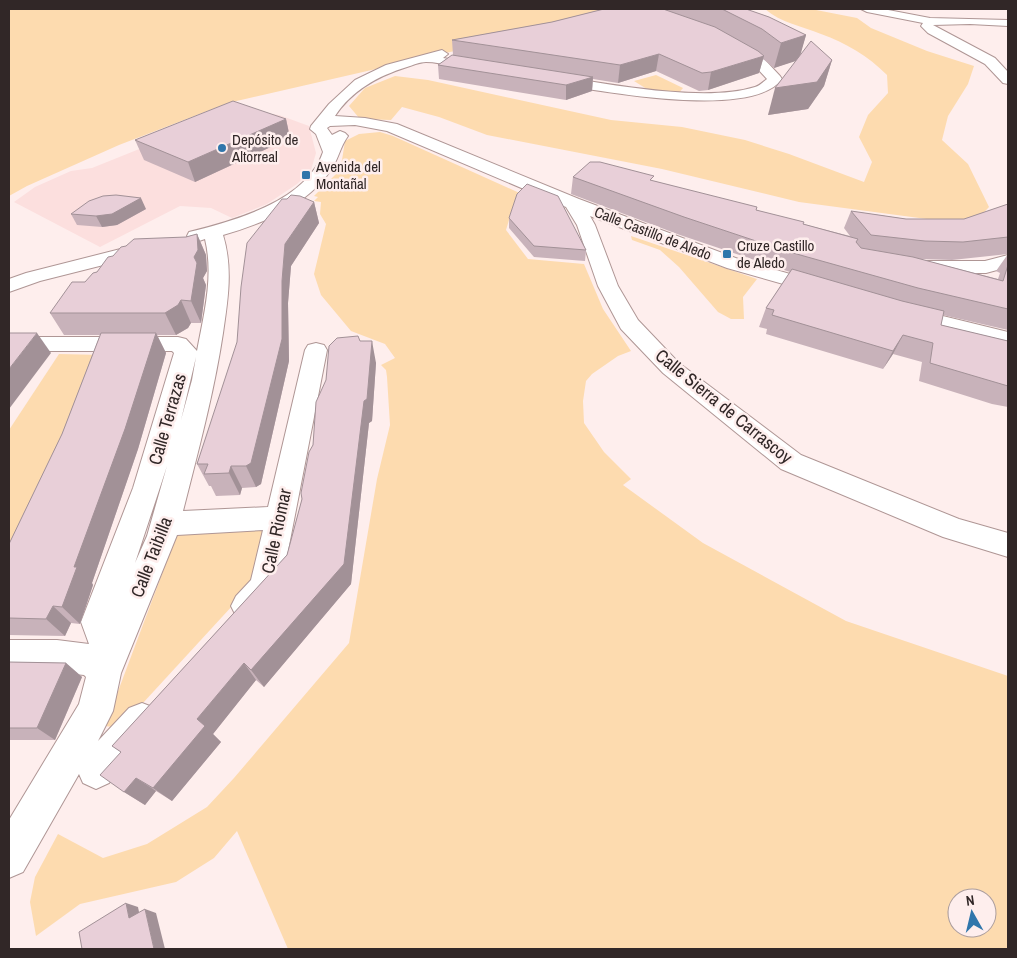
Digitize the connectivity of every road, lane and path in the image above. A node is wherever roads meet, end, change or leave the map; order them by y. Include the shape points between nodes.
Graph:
1 (867, 9) edge
2 (930, 21) junction
3 (1008, 23) edge
4 (716, 38) edge
5 (456, 51) edge
6 (424, 58) junction
7 (494, 70) edge
8 (541, 77) edge
9 (1008, 80) edge
10 (336, 104) junction
11 (347, 126) junction
12 (323, 127) junction
13 (330, 151) junction
14 (573, 203) junction
15 (213, 232) junction
16 (1008, 260) edge
17 (899, 266) edge
18 (9, 286) edge
19 (836, 294) edge
20 (892, 310) edge
21 (1008, 339) edge
22 (9, 344) edge
23 (316, 350) dead end
24 (278, 518) junction
25 (165, 524) junction
26 (1008, 544) edge
27 (97, 622) junction
28 (231, 624) edge
29 (9, 656) edge
30 (57, 656) junction
31 (108, 665) junction
32 (164, 697) edge
33 (96, 770) dead end
34 (9, 858) edge

1 - 2 street
2 - 3 street
2 - 9 street via 927,26 932,31 990,61
4 - 8 street via 760,62 775,79 772,86 756,92 704,97 653,94
5 - 6 street
6 - 7 street
6 - 10 street via 375,74 352,87
10 - 11 street
10 - 12 street
11 - 12 street, Calle Castillo de Aledo via 335,134
11 - 13 street
11 - 14 street, Calle Castillo de Aledo via 392,127
12 - 13 street
13 - 15 street via 327,164 309,186 281,207
14 - 19 street, Calle Castillo de Aledo via 734,264
14 - 26 street, Calle Sierra de Carrascoy via 586,225 608,286 629,324 671,368 791,462 953,529
15 - 18 street via 50,272
15 - 25 street, Calle Taibilla via 219,287 204,380
16 - 17 street via 986,267
20 - 21 street
22 - 27 street, Calle Terrazas via 178,344 186,350 152,470 121,564
23 - 24 street, Calle Riomar
24 - 25 street
24 - 28 street, Calle Riomar via 265,587
25 - 31 street, Calle Taibilla
27 - 30 street via 79,643
27 - 31 street
29 - 30 street
30 - 31 street
31 - 34 street, Calle Taibilla via 95,711
32 - 33 street

